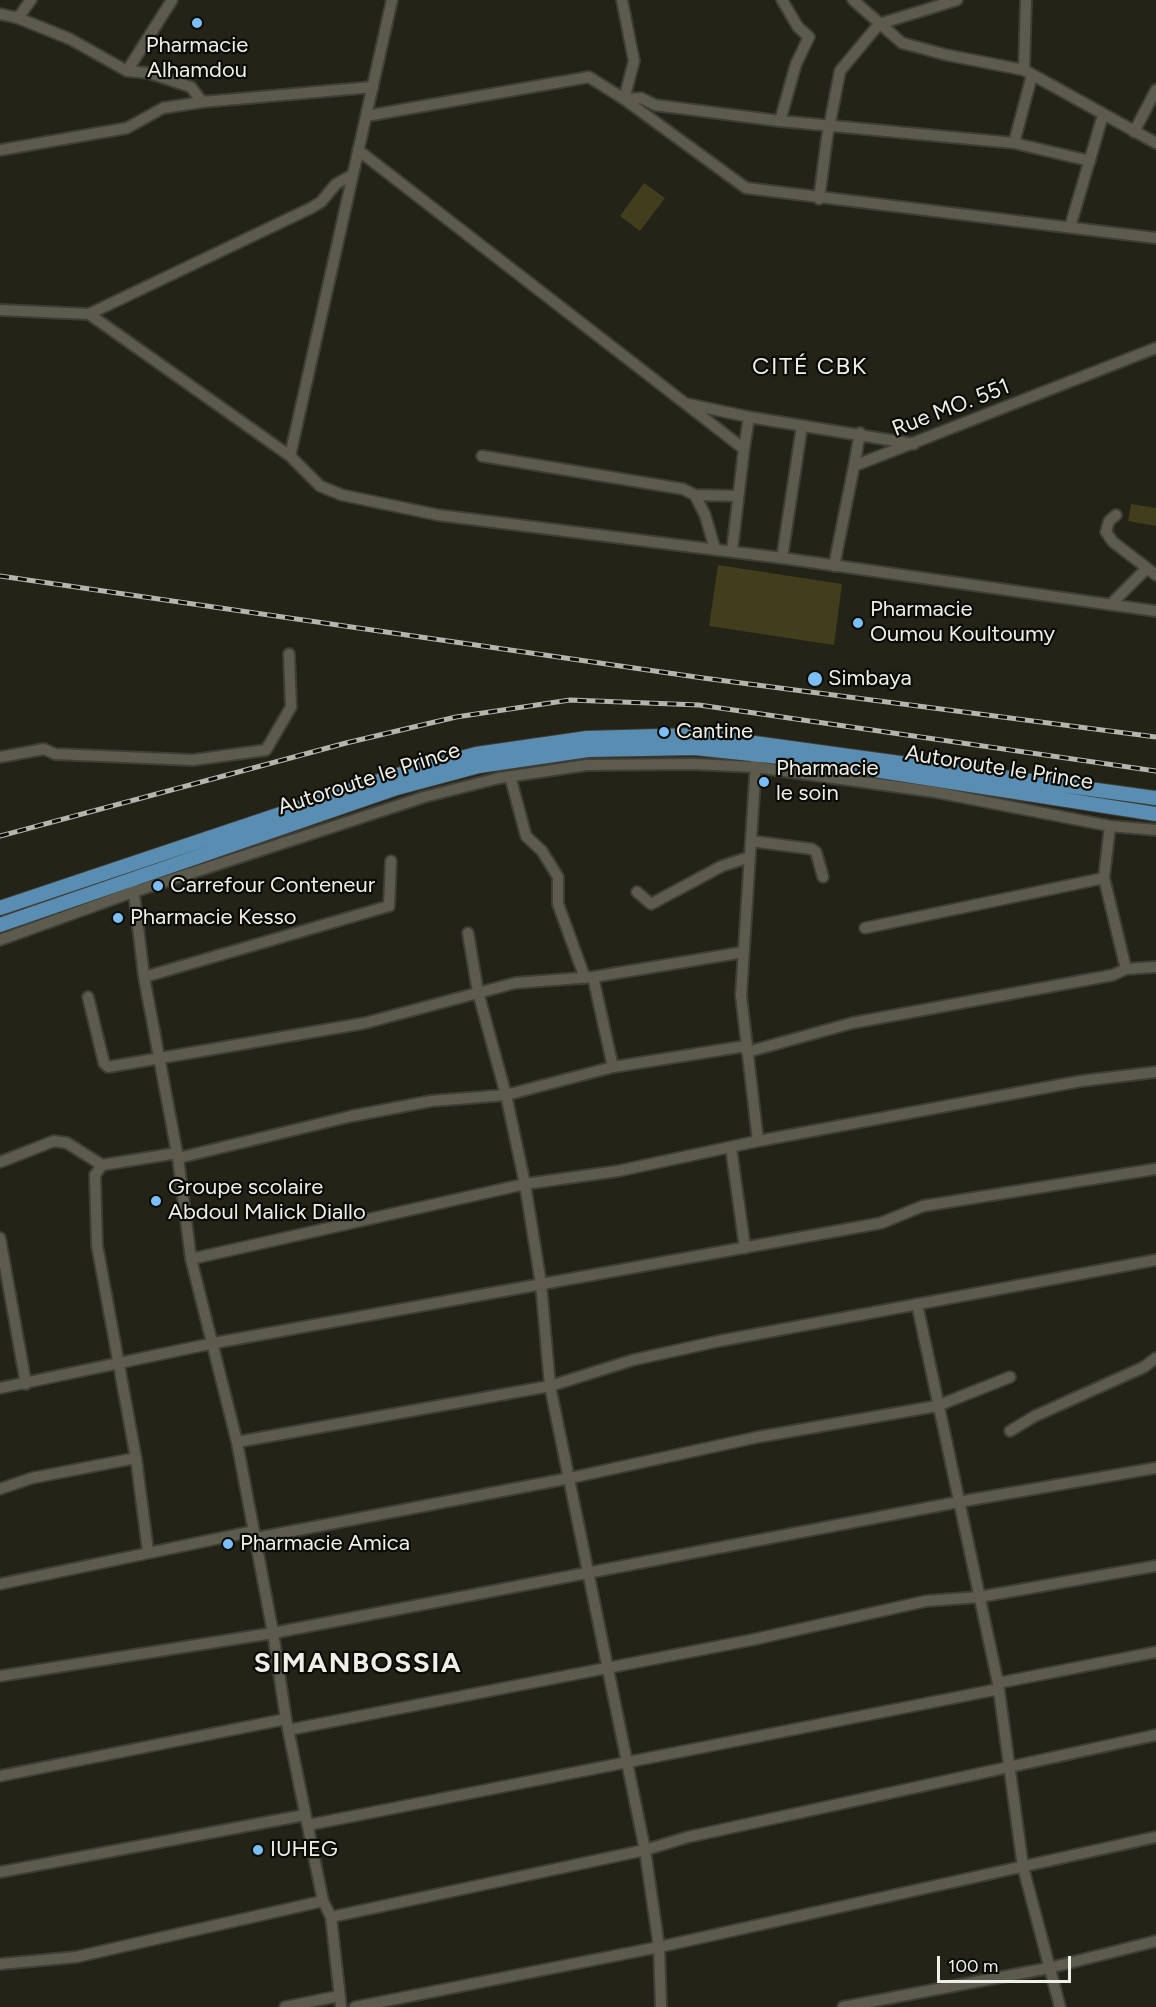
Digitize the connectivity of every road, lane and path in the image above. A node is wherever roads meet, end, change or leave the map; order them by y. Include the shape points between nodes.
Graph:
1 (31, 0) edge
2 (172, 0) edge
3 (392, 0) edge
4 (622, 0) edge
5 (782, 0) edge
6 (853, 0) edge
7 (957, 0) edge
8 (1026, 0) edge
9 (0, 14) edge
10 (18, 18) junction
11 (879, 24) junction
12 (126, 71) junction
13 (1028, 73) junction
14 (373, 87) junction
15 (1156, 90) edge
16 (624, 99) junction
17 (202, 102) junction
18 (366, 116) junction
19 (1103, 116) junction
20 (780, 121) junction
21 (829, 126) junction
22 (1134, 132) junction
23 (1014, 143) junction
24 (1156, 143) edge
25 (0, 150) edge
26 (358, 150) junction
27 (1090, 160) junction
28 (352, 175) junction
29 (819, 199) junction
30 (1070, 227) junction
31 (1156, 238) edge
32 (0, 310) edge
33 (89, 314) junction
34 (1156, 348) edge
35 (682, 402) junction
36 (749, 417) junction
37 (802, 426) junction
38 (860, 434) junction
39 (915, 444) junction
40 (744, 449) junction
41 (290, 456) junction
42 (482, 456) dead end
43 (854, 466) junction
44 (695, 495) junction
45 (738, 496) junction
46 (1116, 515) dead end
47 (715, 549) junction
48 (732, 551) junction
49 (782, 558) junction
50 (834, 566) junction
51 (1151, 572) edge
52 (1110, 605) junction
53 (1156, 611) edge
54 (289, 654) dead end
55 (0, 757) edge
56 (756, 761) junction
57 (510, 776) junction
58 (936, 785) junction
59 (1156, 798) edge
60 (1156, 814) edge
61 (1110, 826) junction
62 (1156, 830) edge
63 (751, 841) junction
64 (750, 857) junction
65 (391, 861) dead end
66 (824, 876) dead end
67 (1104, 878) junction
68 (133, 886) junction
69 (637, 891) dead end
70 (0, 908) edge
71 (0, 925) edge
72 (865, 927) dead end
73 (468, 933) dead end
74 (0, 940) edge
75 (744, 952) junction
76 (1156, 967) edge
77 (1126, 969) junction
78 (144, 977) junction
79 (589, 977) junction
80 (477, 992) junction
81 (88, 997) dead end
82 (746, 1049) junction
83 (158, 1058) junction
84 (613, 1067) junction
85 (1156, 1072) edge
86 (506, 1095) junction
87 (758, 1141) junction
88 (731, 1148) junction
89 (178, 1155) junction
90 (0, 1162) edge
91 (102, 1165) junction
92 (1156, 1169) edge
93 (525, 1184) junction
94 (0, 1238) edge
95 (745, 1248) junction
96 (192, 1259) junction
97 (1156, 1260) edge
98 (541, 1284) junction
99 (917, 1304) junction
100 (214, 1343) junction
101 (1156, 1358) edge
102 (120, 1364) junction
103 (1010, 1377) dead end
104 (26, 1384) junction
105 (550, 1386) junction
106 (0, 1388) edge
107 (937, 1406) junction
108 (1010, 1431) dead end
109 (237, 1442) junction
110 (136, 1458) junction
111 (1156, 1468) edge
112 (570, 1478) junction
113 (0, 1489) edge
114 (958, 1502) junction
115 (255, 1534) junction
116 (148, 1551) junction
117 (1156, 1566) edge
118 (590, 1574) junction
119 (0, 1584) edge
120 (979, 1597) junction
121 (273, 1634) junction
122 (1156, 1652) edge
123 (608, 1666) junction
124 (0, 1676) edge
125 (998, 1686) junction
126 (287, 1725) junction
127 (1156, 1735) edge
128 (628, 1762) junction
129 (1007, 1767) junction
130 (0, 1776) edge
131 (306, 1820) junction
132 (1156, 1837) edge
133 (645, 1850) junction
134 (1023, 1867) junction
135 (0, 1872) edge
136 (323, 1901) junction
137 (331, 1917) junction
138 (1156, 1941) edge
139 (659, 1947) junction
140 (0, 1965) edge
141 (1049, 1968) junction
142 (340, 2001) edge
143 (285, 2007) edge
144 (355, 2007) edge
145 (661, 2007) edge
146 (843, 2007) edge
147 (1060, 2007) edge

1 - 10 street
2 - 12 street
3 - 14 street
4 - 16 street via 633,61
5 - 20 street via 809,37 795,64
6 - 11 street
7 - 11 street
8 - 13 street
9 - 10 street
10 - 12 street via 70,39
11 - 13 street via 902,43
11 - 21 street via 840,71
12 - 17 street via 149,73 191,87
13 - 19 street
13 - 23 street
14 - 17 street
14 - 18 street
15 - 22 street
16 - 18 street via 589,77
16 - 20 street via 641,98 655,105
16 - 29 street via 746,189
17 - 25 street via 163,108 128,128
18 - 26 street
19 - 22 street
19 - 27 street
20 - 21 street
21 - 23 street
21 - 29 street
22 - 24 street
23 - 27 street
26 - 28 street
26 - 35 street
27 - 30 street
28 - 33 street via 336,184 311,208
28 - 41 street
29 - 30 street
30 - 31 street
32 - 33 street
33 - 41 street
34 - 39 street, Rue MO. 551
35 - 36 street
35 - 40 street
36 - 37 street
36 - 40 street
37 - 38 street
37 - 49 street
38 - 39 street
38 - 43 street
39 - 43 street, Rue MO. 551
40 - 45 street
41 - 47 street via 320,486 401,508
42 - 44 street via 683,489
43 - 50 street
44 - 45 street
44 - 47 street
45 - 48 street
46 - 51 street via 1106,532
47 - 48 street
48 - 49 street
49 - 50 street
50 - 52 street
51 - 52 street
52 - 53 street
54 - 55 street via 291,707 266,750 193,760 55,754 44,749
56 - 57 street via 587,765
56 - 58 main road, Autoroute le Prince
56 - 63 street
56 - 68 main road, Autoroute le Prince via 696,748 588,750 479,766 397,788
57 - 68 street via 424,797
57 - 79 street via 526,836 542,851 558,877 558,904
58 - 60 main road, Autoroute le Prince
58 - 61 street
59 - 70 main road, Autoroute le Prince via 696,735 587,738 476,754 394,776
61 - 62 street
61 - 67 street
63 - 64 street
63 - 66 street via 812,849
64 - 69 street via 722,866 651,904
64 - 75 street
65 - 78 street via 389,906
67 - 72 street
67 - 77 street
68 - 71 main road, Autoroute le Prince
68 - 74 street
68 - 78 street
73 - 80 street
75 - 79 street
75 - 82 street via 741,995
76 - 77 street
77 - 82 street via 1113,975 852,1023
78 - 83 street
79 - 80 street via 515,983
79 - 84 street
80 - 83 street via 365,1023
80 - 86 street
81 - 83 street via 104,1063 108,1066
82 - 84 street
82 - 87 street
83 - 89 street
84 - 86 street
85 - 87 street via 1081,1081
86 - 89 street via 430,1101
86 - 93 street
87 - 88 street
88 - 93 street via 618,1171
88 - 95 street
89 - 91 street
89 - 96 street
90 - 91 street via 54,1141 67,1143
91 - 102 street via 95,1175 97,1245
92 - 95 street via 923,1206 880,1223
93 - 96 street
93 - 98 street
94 - 104 street
95 - 98 street
96 - 100 street
97 - 99 street
98 - 100 street
98 - 105 street
99 - 105 street via 633,1360
99 - 107 street
100 - 102 street
100 - 109 street
101 - 108 street
102 - 104 street
102 - 110 street
103 - 107 street
104 - 106 street
105 - 109 street
105 - 112 street
107 - 112 street via 758,1437
107 - 114 street
109 - 115 street
110 - 113 street via 32,1478
110 - 116 street
111 - 114 street
112 - 115 street
112 - 118 street
114 - 118 street
114 - 120 street
115 - 116 street
115 - 121 street
116 - 119 street
117 - 120 street
118 - 121 street
118 - 123 street
120 - 123 street via 926,1601 751,1640
120 - 125 street
121 - 124 street
121 - 126 street
122 - 125 street
123 - 126 street
123 - 128 street
125 - 128 street
125 - 129 street
126 - 130 street
126 - 131 street
127 - 129 street
128 - 131 street
128 - 133 street
129 - 133 street via 688,1837
129 - 134 street
131 - 135 street
131 - 136 street
132 - 134 street
133 - 137 street
133 - 139 street
134 - 139 street
134 - 141 street
136 - 137 street
136 - 140 street via 76,1957
137 - 142 street
138 - 141 street
139 - 144 street
139 - 145 street
141 - 146 street
141 - 147 street
142 - 143 street

